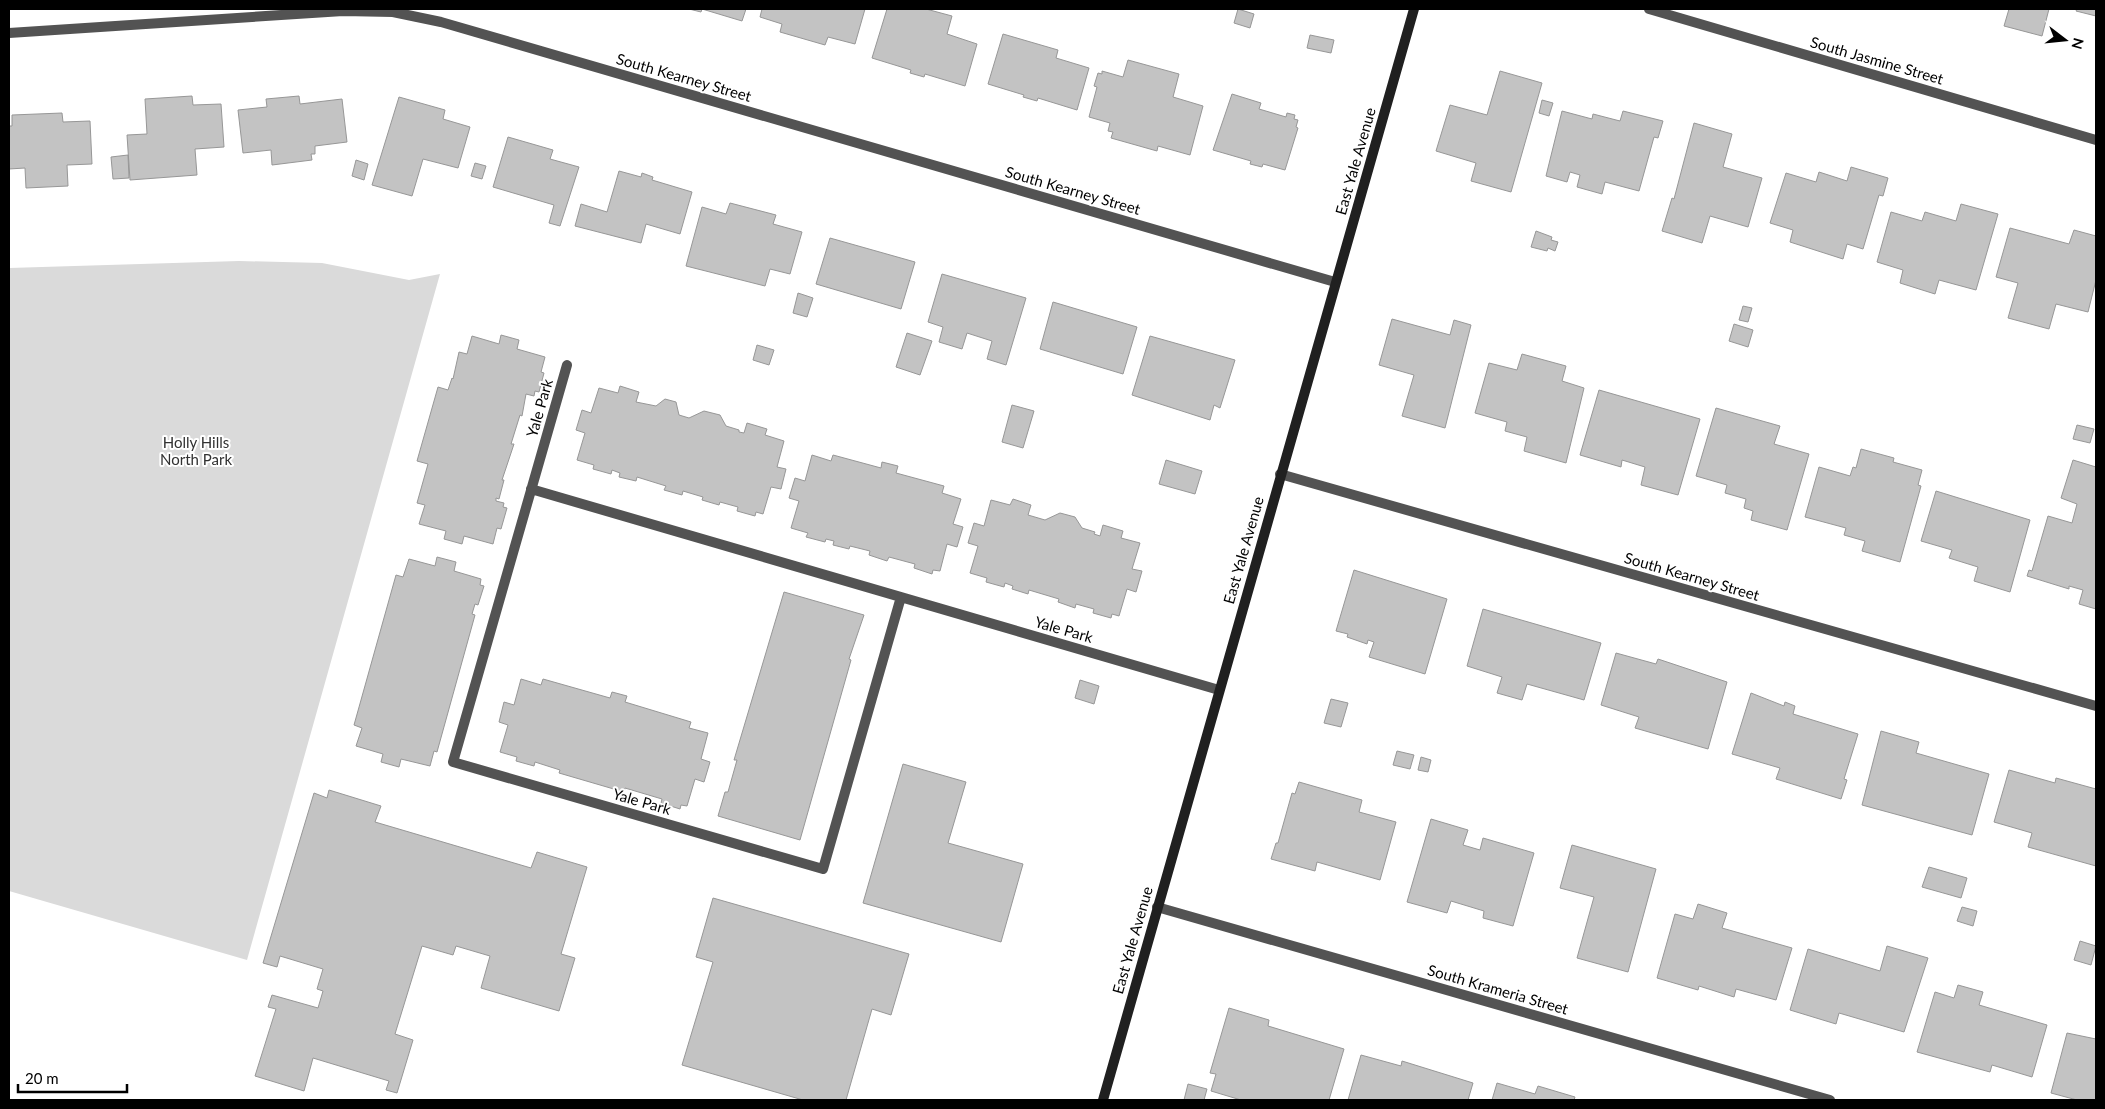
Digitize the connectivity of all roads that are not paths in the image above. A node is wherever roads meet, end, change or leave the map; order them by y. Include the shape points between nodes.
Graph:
1 (1414, 9) edge
2 (1648, 9) edge
3 (9, 33) edge
4 (2096, 140) edge
5 (1335, 282) junction
6 (567, 365) dead end
7 (1280, 474) junction
8 (531, 489) junction
9 (901, 597) junction
10 (1219, 690) junction
11 (2096, 706) edge
12 (1157, 907) junction
13 (1103, 1100) edge
14 (1830, 1100) edge

1 - 5 main road, East Yale Avenue
2 - 4 street, South Jasmine Street
3 - 5 street, South Kearney Street via 343,10 393,12 441,22
5 - 7 main road, East Yale Avenue
6 - 8 street, Yale Park
7 - 10 main road, East Yale Avenue
7 - 11 street, South Kearney Street
8 - 9 street, Yale Park
8 - 9 street, Yale Park via 453,762 823,869
9 - 10 street, Yale Park
10 - 12 main road, East Yale Avenue
12 - 13 main road, East Yale Avenue
12 - 14 street, South Krameria Street

